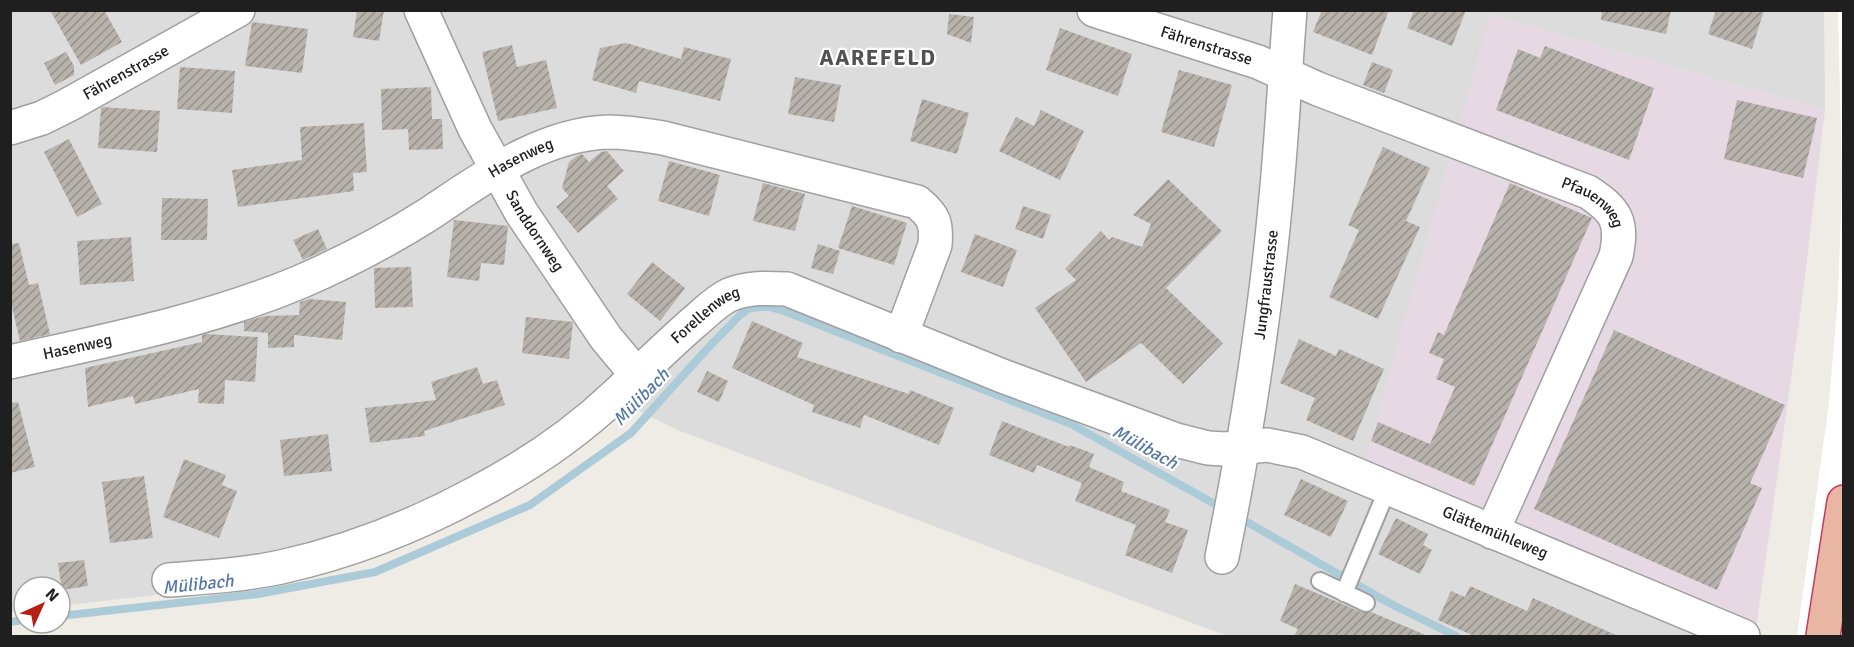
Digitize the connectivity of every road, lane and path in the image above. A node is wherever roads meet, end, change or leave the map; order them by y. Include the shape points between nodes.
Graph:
1 (238, 10) edge
2 (421, 10) edge
3 (1094, 10) edge
4 (1290, 10) edge
5 (1285, 74) junction
6 (10, 128) edge
7 (496, 169) junction
8 (902, 336) junction
9 (10, 362) edge
10 (636, 374) junction
11 (1244, 446) junction
12 (1388, 488) junction
13 (1844, 502) edge
14 (1492, 532) junction
15 (1222, 557) dead end
16 (169, 580) dead end
17 (1320, 581) dead end
18 (1348, 584) junction
19 (1366, 603) dead end
20 (1743, 636) edge
21 (1824, 636) edge

1 - 6 street, Fährenstrasse via 60,109
2 - 7 street, Sanddornweg
3 - 5 street, Fährenstrasse
4 - 5 street, Jungfraustrasse
5 - 11 street, Jungfraustrasse via 1276,197
5 - 14 street, Pfauenweg via 1588,192 1605,203 1616,218 1620,236 1616,256
7 - 8 street, Hasenweg via 561,141 596,134 633,133 917,202 934,220 935,245
7 - 9 street, Hasenweg via 398,232 300,282 202,317
7 - 10 street, Sanddornweg via 606,338
8 - 10 street, Forellenweg via 787,289 748,289 728,296 708,310
8 - 11 street, Forellenweg via 1176,440 1208,448
10 - 16 street, Forellenweg via 566,436 477,493 416,523 281,567
11 - 12 street, Glättemühleweg via 1267,445 1302,452
11 - 15 street, Jungfraustrasse
12 - 14 street, Glättemühleweg
12 - 18 lane
13 - 21 highway
14 - 20 street, Glättemühleweg
17 - 18 lane
18 - 19 lane

